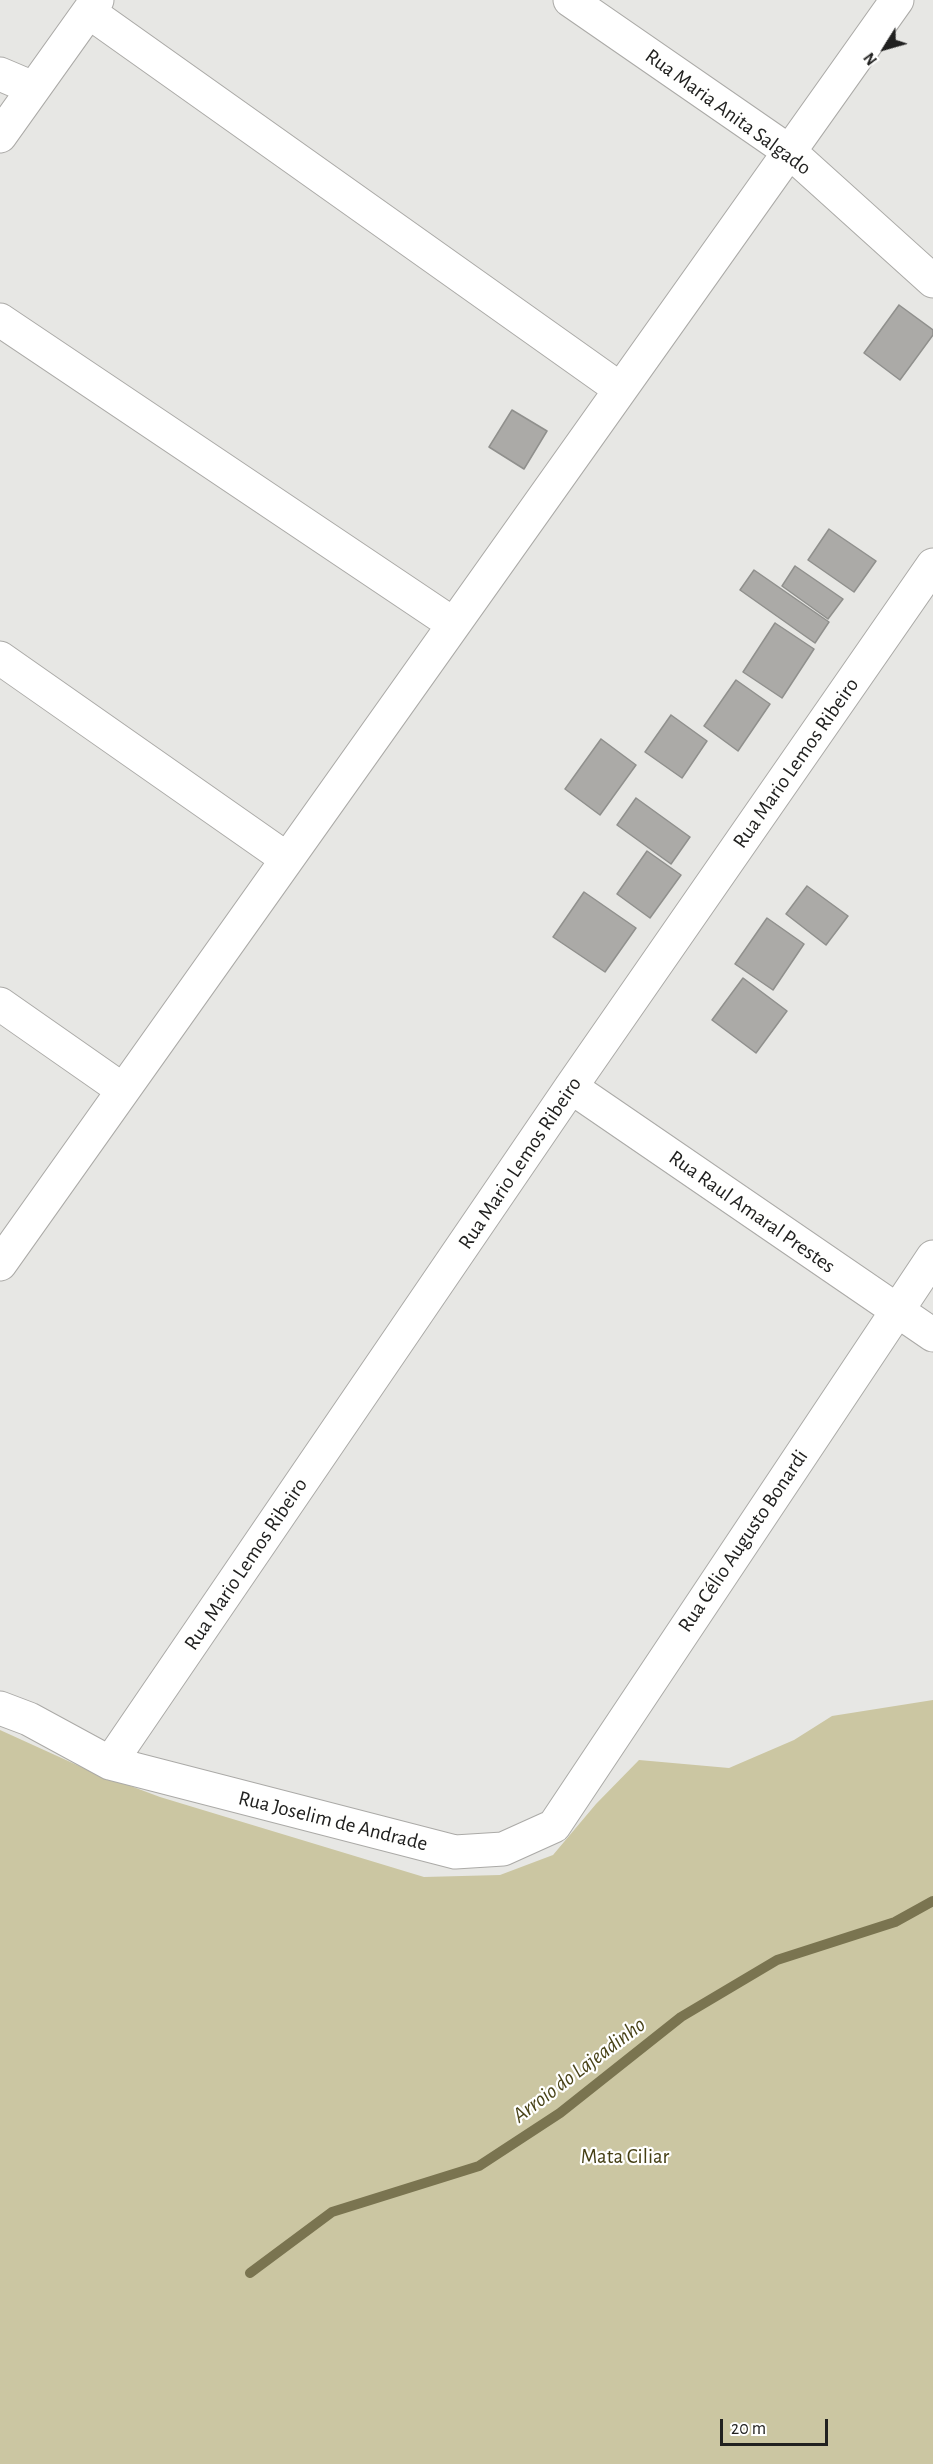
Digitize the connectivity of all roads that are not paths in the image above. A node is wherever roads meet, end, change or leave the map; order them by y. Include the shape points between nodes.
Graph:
1 (570, 0) edge
2 (897, 0) edge
3 (93, 6) edge
4 (0, 74) edge
5 (33, 88) junction
6 (0, 136) edge
7 (790, 152) junction
8 (933, 281) edge
9 (0, 320) edge
10 (620, 389) junction
11 (933, 565) edge
12 (453, 624) junction
13 (0, 658) edge
14 (287, 859) junction
15 (0, 1004) edge
16 (571, 1087) junction
17 (123, 1090) junction
18 (933, 1257) edge
19 (0, 1264) edge
20 (896, 1311) junction
21 (933, 1335) edge
22 (0, 1708) edge
23 (110, 1763) junction
24 (554, 1826) joint

1 - 7 street, Rua Maria Anita Salgado
2 - 7 street
3 - 5 street
3 - 10 street
4 - 5 street
5 - 6 street
7 - 8 street, Rua Maria Anita Salgado
7 - 10 street
9 - 12 street
10 - 12 street
11 - 16 street, Rua Mario Lemos Ribeiro
12 - 14 street
13 - 14 street
14 - 17 street
15 - 17 street
16 - 20 street, Rua Raul Amaral Prestes
16 - 23 street, Rua Mario Lemos Ribeiro
17 - 19 street
18 - 20 street, Rua Célio Augusto Bonardi
20 - 21 street, Rua Raul Amaral Prestes
20 - 24 street, Rua Célio Augusto Bonardi
22 - 23 street, Rua Joselim de Andrade via 29,1719
23 - 24 street, Rua Joselim de Andrade via 455,1852 503,1849

